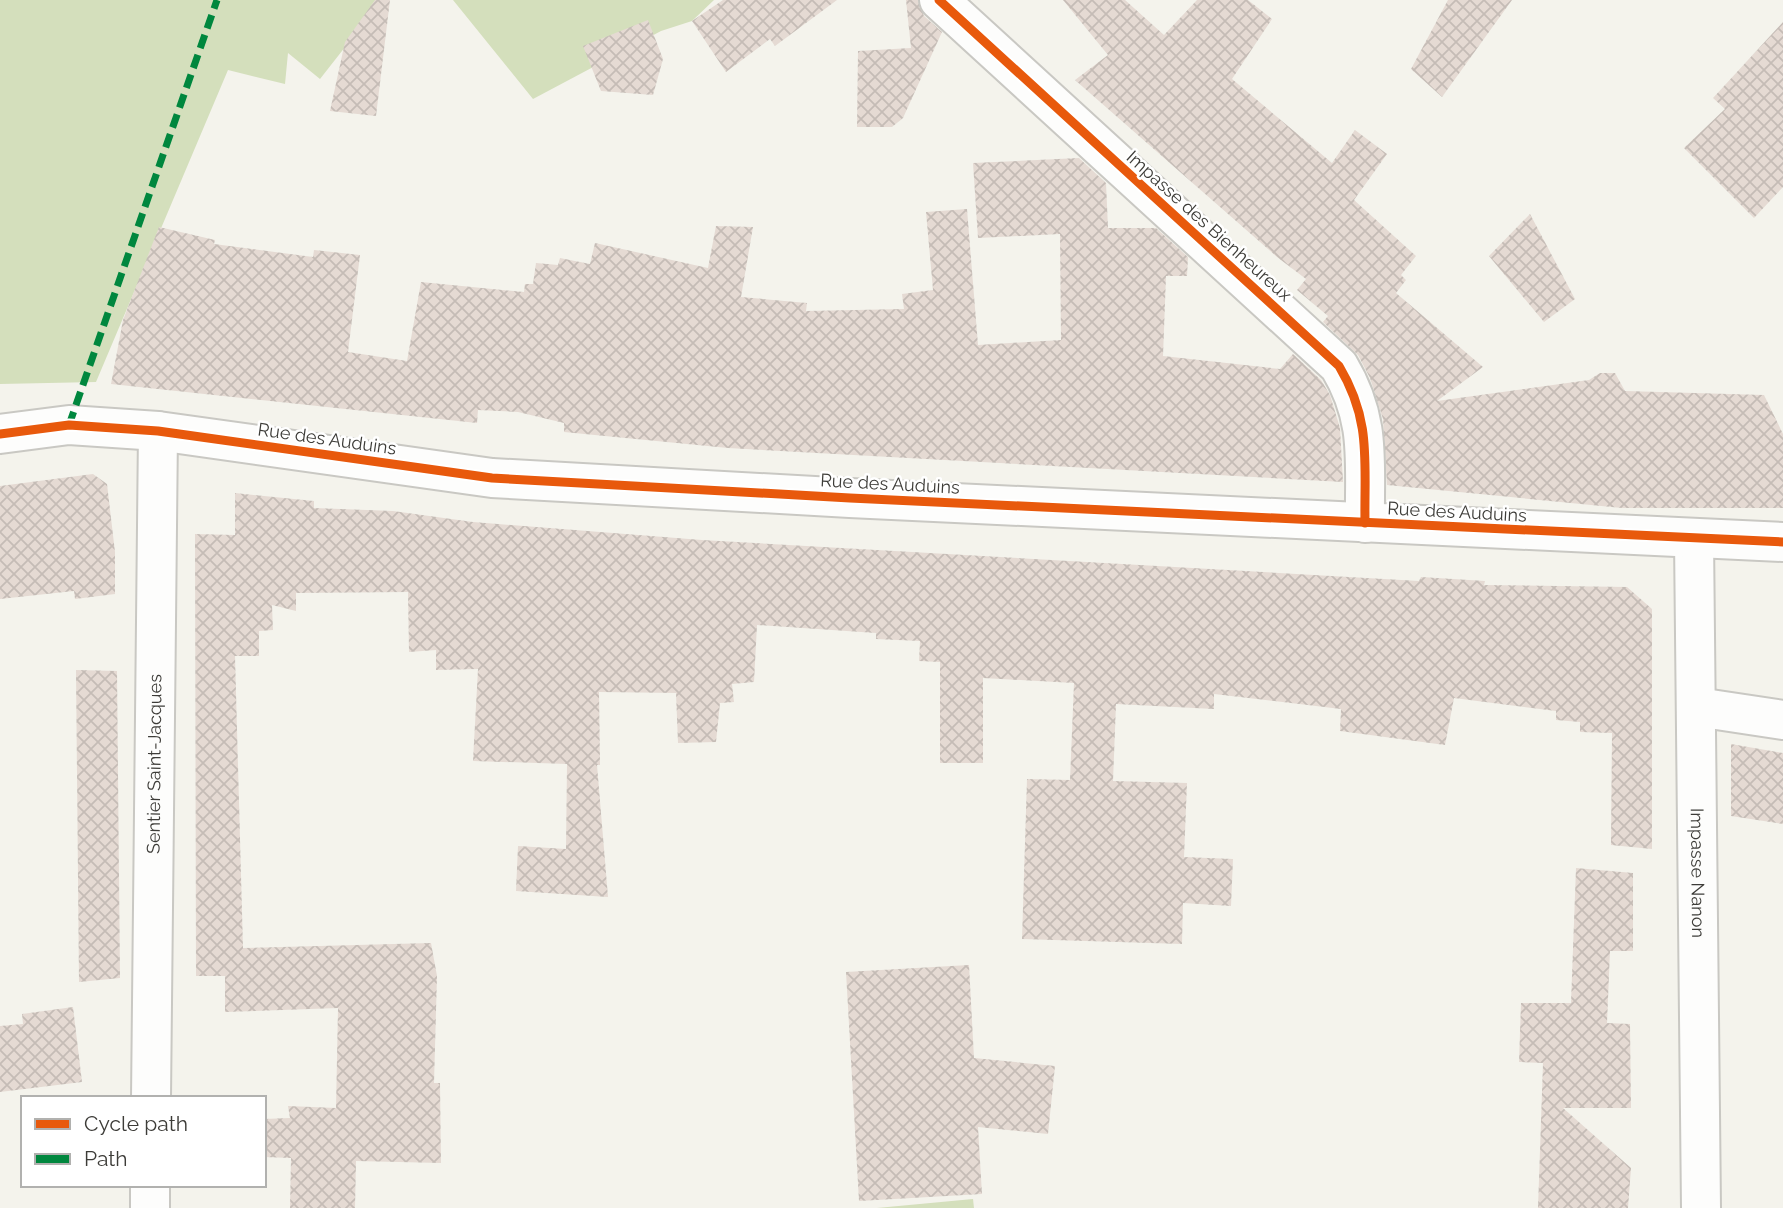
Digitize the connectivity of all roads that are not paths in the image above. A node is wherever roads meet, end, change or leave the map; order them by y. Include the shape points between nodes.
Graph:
1 (939, 0) edge
2 (158, 431) junction
3 (0, 434) edge
4 (1365, 523) junction
5 (1694, 539) junction
6 (1783, 542) edge
7 (1696, 707) junction
8 (1783, 720) edge
9 (151, 1096) edge
10 (150, 1187) edge
11 (150, 1208) edge
12 (1701, 1208) edge

1 - 4 street, Impasse des Bienheureux via 1339,366 1355,393 1364,427
2 - 3 street, Rue des Auduins via 69,425
2 - 4 street, Rue des Auduins via 492,478
2 - 9 street, Sentier Saint-Jacques
4 - 5 street, Rue des Auduins
5 - 6 street, Rue des Auduins
5 - 7 street, Impasse Nanon
7 - 8 street
7 - 12 street, Impasse Nanon
10 - 11 street

